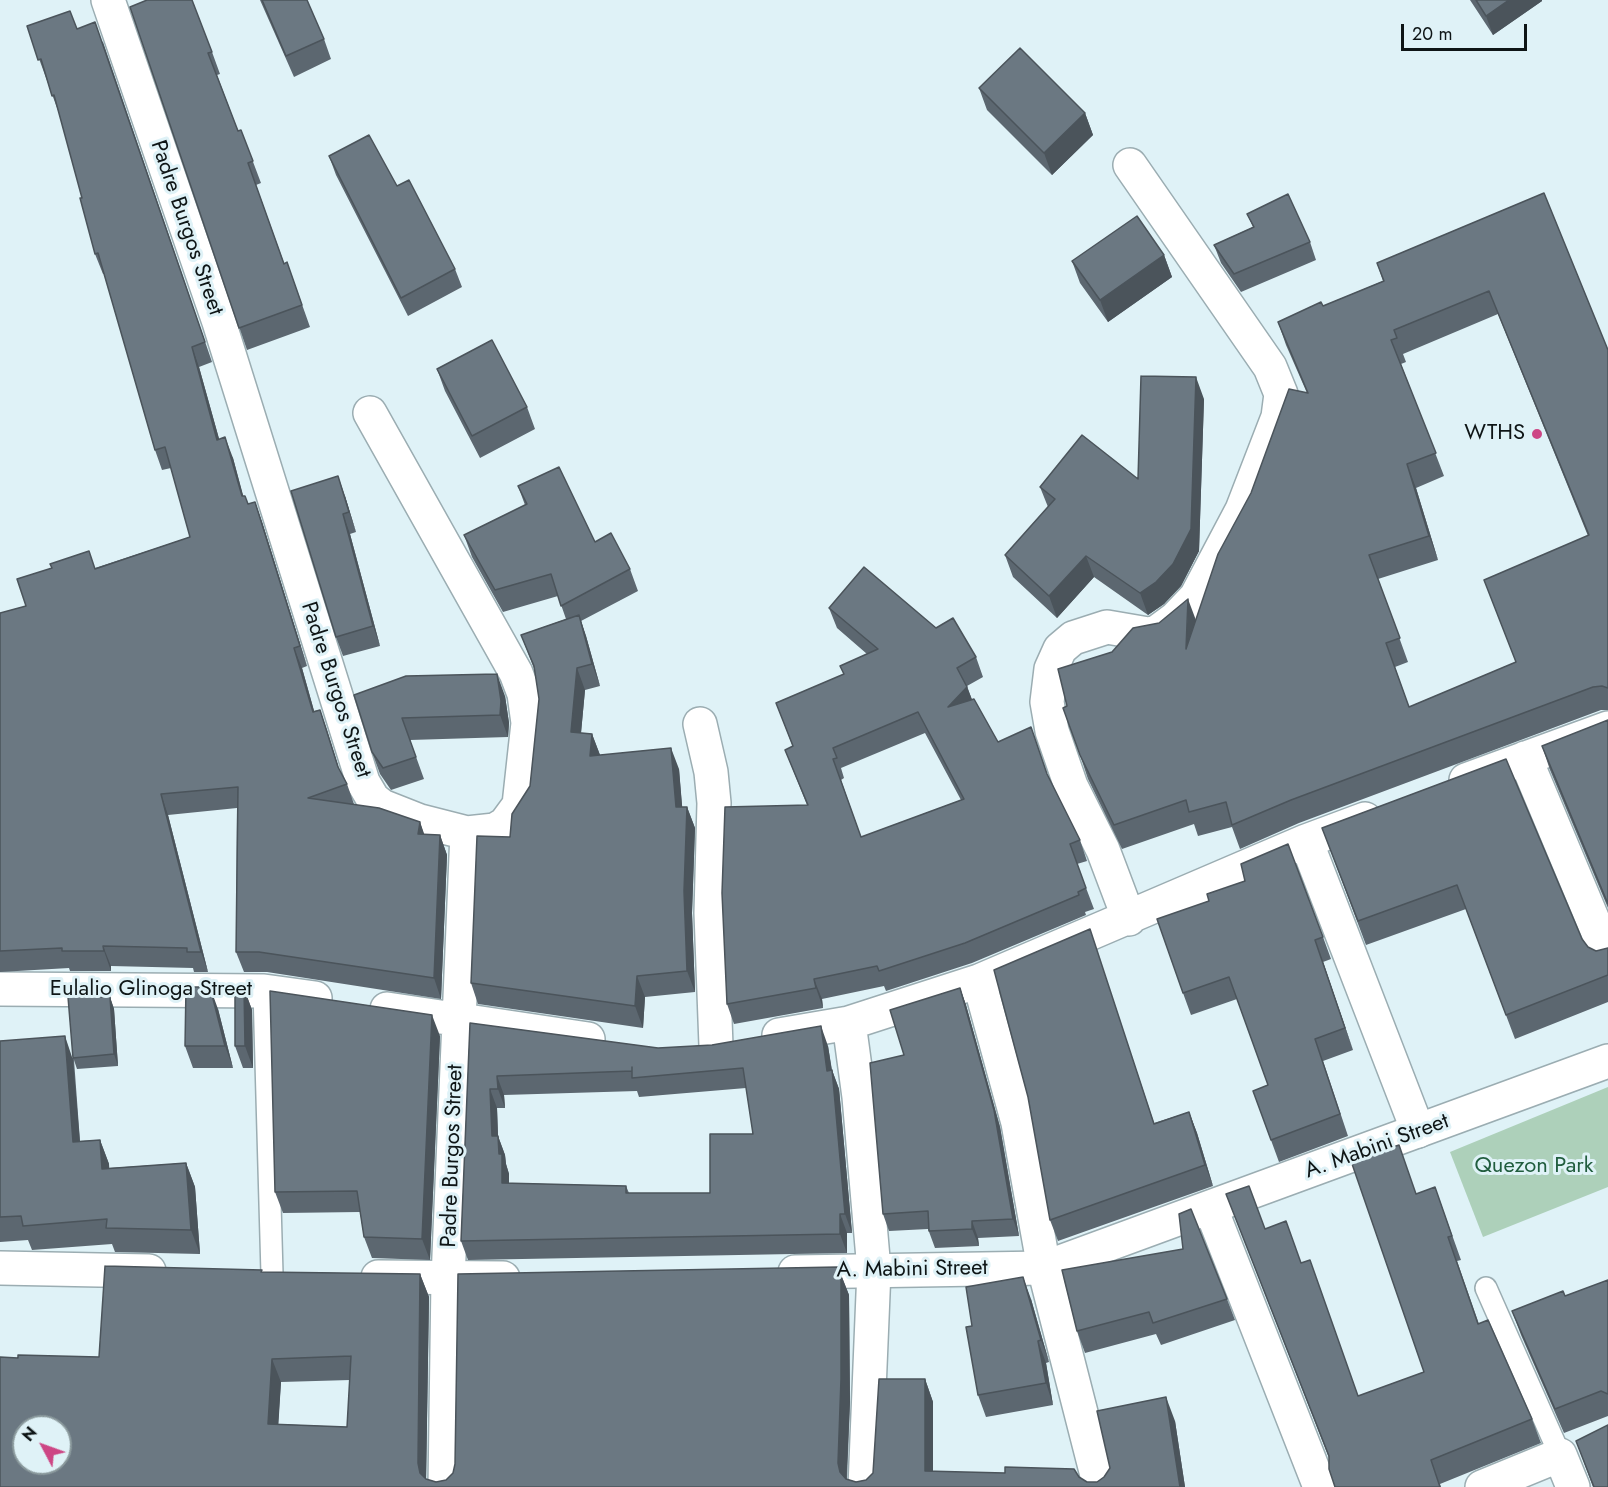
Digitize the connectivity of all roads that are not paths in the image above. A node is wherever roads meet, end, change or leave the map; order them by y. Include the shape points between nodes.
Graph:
1 (108, 0) edge
2 (1130, 165) dead end
3 (370, 413) dead end
4 (700, 724) dead end
5 (1608, 728) edge
6 (1525, 758) junction
7 (1437, 791) edge
8 (1393, 808) edge
9 (467, 832) junction
10 (1306, 841) junction
11 (1129, 919) junction
12 (1608, 956) edge
13 (979, 981) junction
14 (0, 989) edge
15 (264, 991) junction
16 (458, 1020) junction
17 (849, 1023) junction
18 (621, 1044) edge
19 (1608, 1061) edge
20 (1418, 1131) junction
21 (1211, 1209) junction
22 (0, 1268) edge
23 (1044, 1268) junction
24 (874, 1270) junction
25 (177, 1272) edge
26 (767, 1272) edge
27 (237, 1274) edge
28 (272, 1274) junction
29 (307, 1275) edge
30 (342, 1276) edge
31 (531, 1277) edge
32 (448, 1279) junction
33 (1486, 1288) dead end
34 (1574, 1449) junction
35 (445, 1487) edge
36 (865, 1487) edge
37 (1100, 1487) edge
38 (1320, 1487) edge
39 (1482, 1487) edge
40 (1573, 1487) edge

1 - 9 street, Padre Burgos Street via 219,322 363,782 382,806 420,821
2 - 11 street via 1270,367 1281,394 1278,417 1242,510 1196,597 1157,632 1107,627 1073,638 1060,649 1052,669 1047,702 1052,731 1071,786 1103,850
3 - 9 street via 511,663 524,694 528,723 519,805 506,824 495,830
4 - 17 street via 714,803 701,1047
5 - 6 street
6 - 7 street
6 - 12 street
8 - 10 street
9 - 16 street, Padre Burgos Street
10 - 11 street
10 - 20 street
11 - 13 street
13 - 17 street
13 - 23 street via 1018,1123
14 - 15 street, Eulalio Glinoga Street
15 - 16 street, Eulalio Glinoga Street
15 - 28 lane
16 - 18 street, Eulalio Glinoga Street
16 - 32 street, Padre Burgos Street
17 - 24 street via 860,1097
19 - 20 street, A. Mabini Street
20 - 21 street, A. Mabini Street
21 - 23 street, A. Mabini Street
21 - 38 street
22 - 25 street
23 - 24 street, A. Mabini Street
23 - 37 street
24 - 26 street, A. Mabini Street
24 - 36 street
27 - 28 street
28 - 29 street
30 - 32 street
31 - 32 street
32 - 35 street, Padre Burgos Street
33 - 34 lane
34 - 39 street
34 - 40 street

